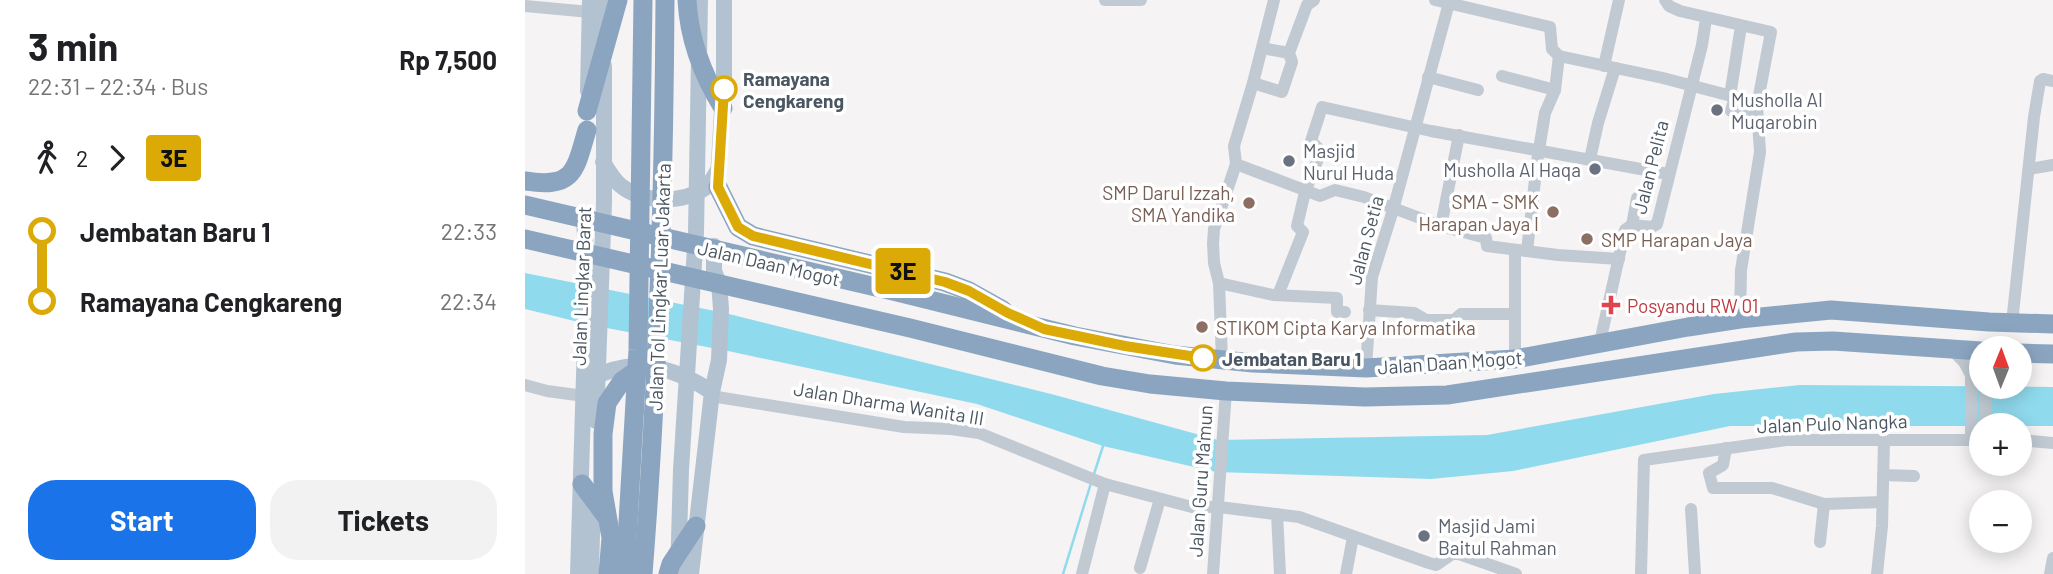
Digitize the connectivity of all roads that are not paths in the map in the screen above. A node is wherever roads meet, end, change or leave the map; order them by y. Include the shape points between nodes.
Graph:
1 (603, 0) edge
2 (618, 0) edge
3 (643, 0) edge
4 (665, 0) edge
5 (687, 0) edge
6 (700, 0) edge
7 (724, 0) edge
8 (1105, 0) edge
9 (1141, 0) edge
10 (1274, 0) edge
11 (1314, 0) edge
12 (1435, 0) edge
13 (1619, 0) edge
14 (1665, 0) edge
15 (1449, 3) junction
16 (525, 6) edge
17 (590, 6) edge
18 (1706, 19) junction
19 (1741, 26) junction
20 (1262, 48) junction
21 (1289, 53) junction
22 (1559, 56) junction
23 (1610, 67) junction
24 (1502, 76) dead end
25 (1428, 77) junction
26 (2053, 81) edge
27 (1253, 83) junction
28 (1691, 85) junction
29 (1478, 90) dead end
30 (1555, 90) junction
31 (1730, 96) junction
32 (723, 108) junction
33 (1759, 119) junction
34 (587, 120) junction
35 (1414, 127) junction
36 (1458, 135) junction
37 (1539, 150) junction
38 (1590, 159) junction
39 (1236, 164) junction
40 (2053, 165) edge
41 (2029, 169) junction
42 (1668, 174) junction
43 (718, 178) junction
44 (525, 181) edge
45 (1305, 192) junction
46 (1637, 198) dead end
47 (525, 205) edge
48 (1393, 210) junction
49 (584, 218) junction
50 (1632, 225) junction
51 (1441, 226) junction
52 (525, 239) edge
53 (713, 248) junction
54 (1521, 250) junction
55 (584, 253) junction
56 (1619, 258) junction
57 (927, 277) junction
58 (719, 283) junction
59 (1219, 283) junction
60 (893, 291) junction
61 (1278, 295) junction
62 (1369, 310) junction
63 (1345, 312) dead end
64 (1515, 314) junction
65 (1740, 319) junction
66 (2012, 323) junction
67 (2053, 324) edge
68 (1044, 329) junction
69 (1600, 342) junction
70 (1952, 350) junction
71 (1969, 351) edge
72 (2032, 353) edge
73 (2053, 354) edge
74 (1515, 359) junction
75 (1222, 360) junction
76 (643, 366) junction
77 (1366, 368) junction
78 (525, 385) edge
79 (584, 390) junction
80 (1226, 391) junction
81 (712, 394) junction
82 (1973, 413) edge
83 (1969, 438) edge
84 (1884, 440) junction
85 (2032, 441) edge
86 (2053, 443) edge
87 (1727, 448) junction
88 (1883, 475) junction
89 (1914, 476) dead end
90 (1101, 482) junction
91 (582, 484) junction
92 (1160, 499) junction
93 (1882, 502) junction
94 (1824, 504) junction
95 (1219, 507) junction
96 (1691, 509) dead end
97 (1276, 514) junction
98 (607, 519) junction
99 (696, 526) junction
100 (1353, 537) junction
101 (1820, 542) dead end
102 (2053, 558) edge
103 (609, 566) edge
104 (674, 568) edge
105 (1140, 568) dead end
106 (1442, 568) edge
107 (1479, 568) edge
108 (578, 574) edge
109 (591, 574) edge
110 (625, 574) edge
111 (643, 574) edge
112 (691, 574) edge
113 (1082, 574) edge
114 (1213, 574) edge
115 (1280, 574) edge
116 (1346, 574) edge
117 (1515, 574) edge
118 (1641, 574) edge
119 (1695, 574) edge
120 (1877, 574) edge
121 (2050, 574) edge

1 - 109 main road, Jalan Lingkar Barat via 604,203
2 - 34 highway
3 - 110 highway, Jalan Tol Lingkar Luar Jakarta via 638,350
4 - 111 highway, Jalan Tol Lingkar Luar Jakarta via 663,188
5 - 32 highway via 695,54
6 - 104 main road via 696,232
7 - 32 main road
8 - 9 street
10 - 20 street
11 - 21 street via 1307,5
12 - 15 street
13 - 23 street
14 - 18 street via 1669,6
15 - 22 street via 1551,27 1552,49
15 - 25 street, Jalan Setia
16 - 17 street
17 - 34 main road
18 - 19 street
18 - 28 street, Jalan Pelita
19 - 31 street
19 - 33 street via 1771,32 1757,106
20 - 21 street
20 - 27 street
21 - 27 street via 1292,62 1282,92
22 - 23 street
22 - 30 street
23 - 28 street
23 - 38 street
24 - 30 street
25 - 29 street
25 - 35 street, Jalan Setia
26 - 41 street via 2039,82
27 - 39 street via 1234,146
28 - 31 street
28 - 42 street, Jalan Pelita
30 - 37 street via 1545,113
31 - 33 street via 1735,97 1731,111
32 - 43 main road
33 - 65 street via 1758,169 1741,270
34 - 43 main road via 597,153 619,185 631,192 666,199 689,196
34 - 44 highway via 577,164 569,176 556,183
35 - 36 street
35 - 45 street via 1322,107 1311,141 1321,150
35 - 48 street, Jalan Setia
36 - 37 street
36 - 51 street
37 - 38 street
37 - 54 street
38 - 42 street
39 - 45 street
39 - 59 street via 1214,229
40 - 41 street
41 - 66 street
42 - 50 street, Jalan Pelita via 1656,226
43 - 57 highway via 738,227 753,236
45 - 48 street via 1320,196 1335,190
45 - 61 street via 1297,226 1304,232
46 - 50 street
47 - 49 highway, Jalan Daan Mogot
48 - 51 street
48 - 62 street, Jalan Setia via 1372,277
49 - 53 highway, Jalan Daan Mogot
49 - 55 main road, Jalan Lingkar Barat
50 - 56 street, Jalan Pelita via 1625,230
51 - 54 street via 1486,238 1487,246
52 - 55 highway, Jalan Daan Mogot
53 - 58 main road
53 - 60 highway, Jalan Daan Mogot
54 - 56 street
54 - 64 street
55 - 58 highway, Jalan Daan Mogot
55 - 79 main road, Jalan Lingkar Barat
56 - 69 street, Jalan Pelita
57 - 60 highway
57 - 68 highway via 969,291
58 - 80 highway, Jalan Daan Mogot via 1102,376
58 - 81 main road via 719,360
59 - 61 street
59 - 75 street
60 - 68 highway, Jalan Daan Mogot
61 - 63 street via 1337,298 1337,312
62 - 64 street via 1414,313 1426,320 1454,320 1461,314
62 - 77 street, Jalan Setia
64 - 74 street
65 - 66 highway, Jalan Daan Mogot via 1831,310
65 - 69 highway, Jalan Daan Mogot
66 - 67 highway, Jalan Daan Mogot
68 - 75 highway, Jalan Daan Mogot
69 - 74 highway, Jalan Daan Mogot
70 - 71 highway, Jalan Daan Mogot
70 - 80 highway, Jalan Daan Mogot via 1796,342 1484,391 1415,397
70 - 82 street via 1971,375
72 - 73 highway
74 - 77 highway, Jalan Daan Mogot
75 - 77 highway, Jalan Daan Mogot
76 - 79 main road via 602,373
76 - 81 main road via 691,378
76 - 98 highway via 622,381 607,403 603,491
78 - 79 street via 547,391
79 - 91 main road, Jalan Lingkar Barat
80 - 95 street, Jalan Guru Ma'mun
81 - 90 street, Jalan Dharma Wanita III via 904,427 979,433
81 - 99 main road
83 - 84 street, Jalan Pulo Nangka
84 - 87 street, Jalan Pulo Nangka via 1786,440
84 - 88 street
85 - 86 street
87 - 94 street via 1723,466 1709,472 1713,488 1772,488
87 - 118 street, Jalan Pulo Nangka via 1644,460
88 - 89 street
88 - 93 street
90 - 92 street, Jalan Dharma Wanita III
90 - 113 street
91 - 98 highway
91 - 108 main road, Jalan Lingkar Barat
92 - 95 street, Jalan Dharma Wanita III via 1192,507
92 - 105 street
93 - 94 street
93 - 120 street
94 - 101 street
95 - 97 street, Jalan Dharma Wanita III
95 - 114 street, Jalan Guru Ma'mun
96 - 119 street
97 - 100 street, Jalan Dharma Wanita III via 1299,517
97 - 115 street
98 - 103 highway
99 - 104 highway
99 - 112 main road
100 - 106 street, Jalan Dharma Wanita III
100 - 116 street
102 - 121 street
106 - 107 street, Jalan Dharma Wanita III via 1452,554
107 - 117 street

